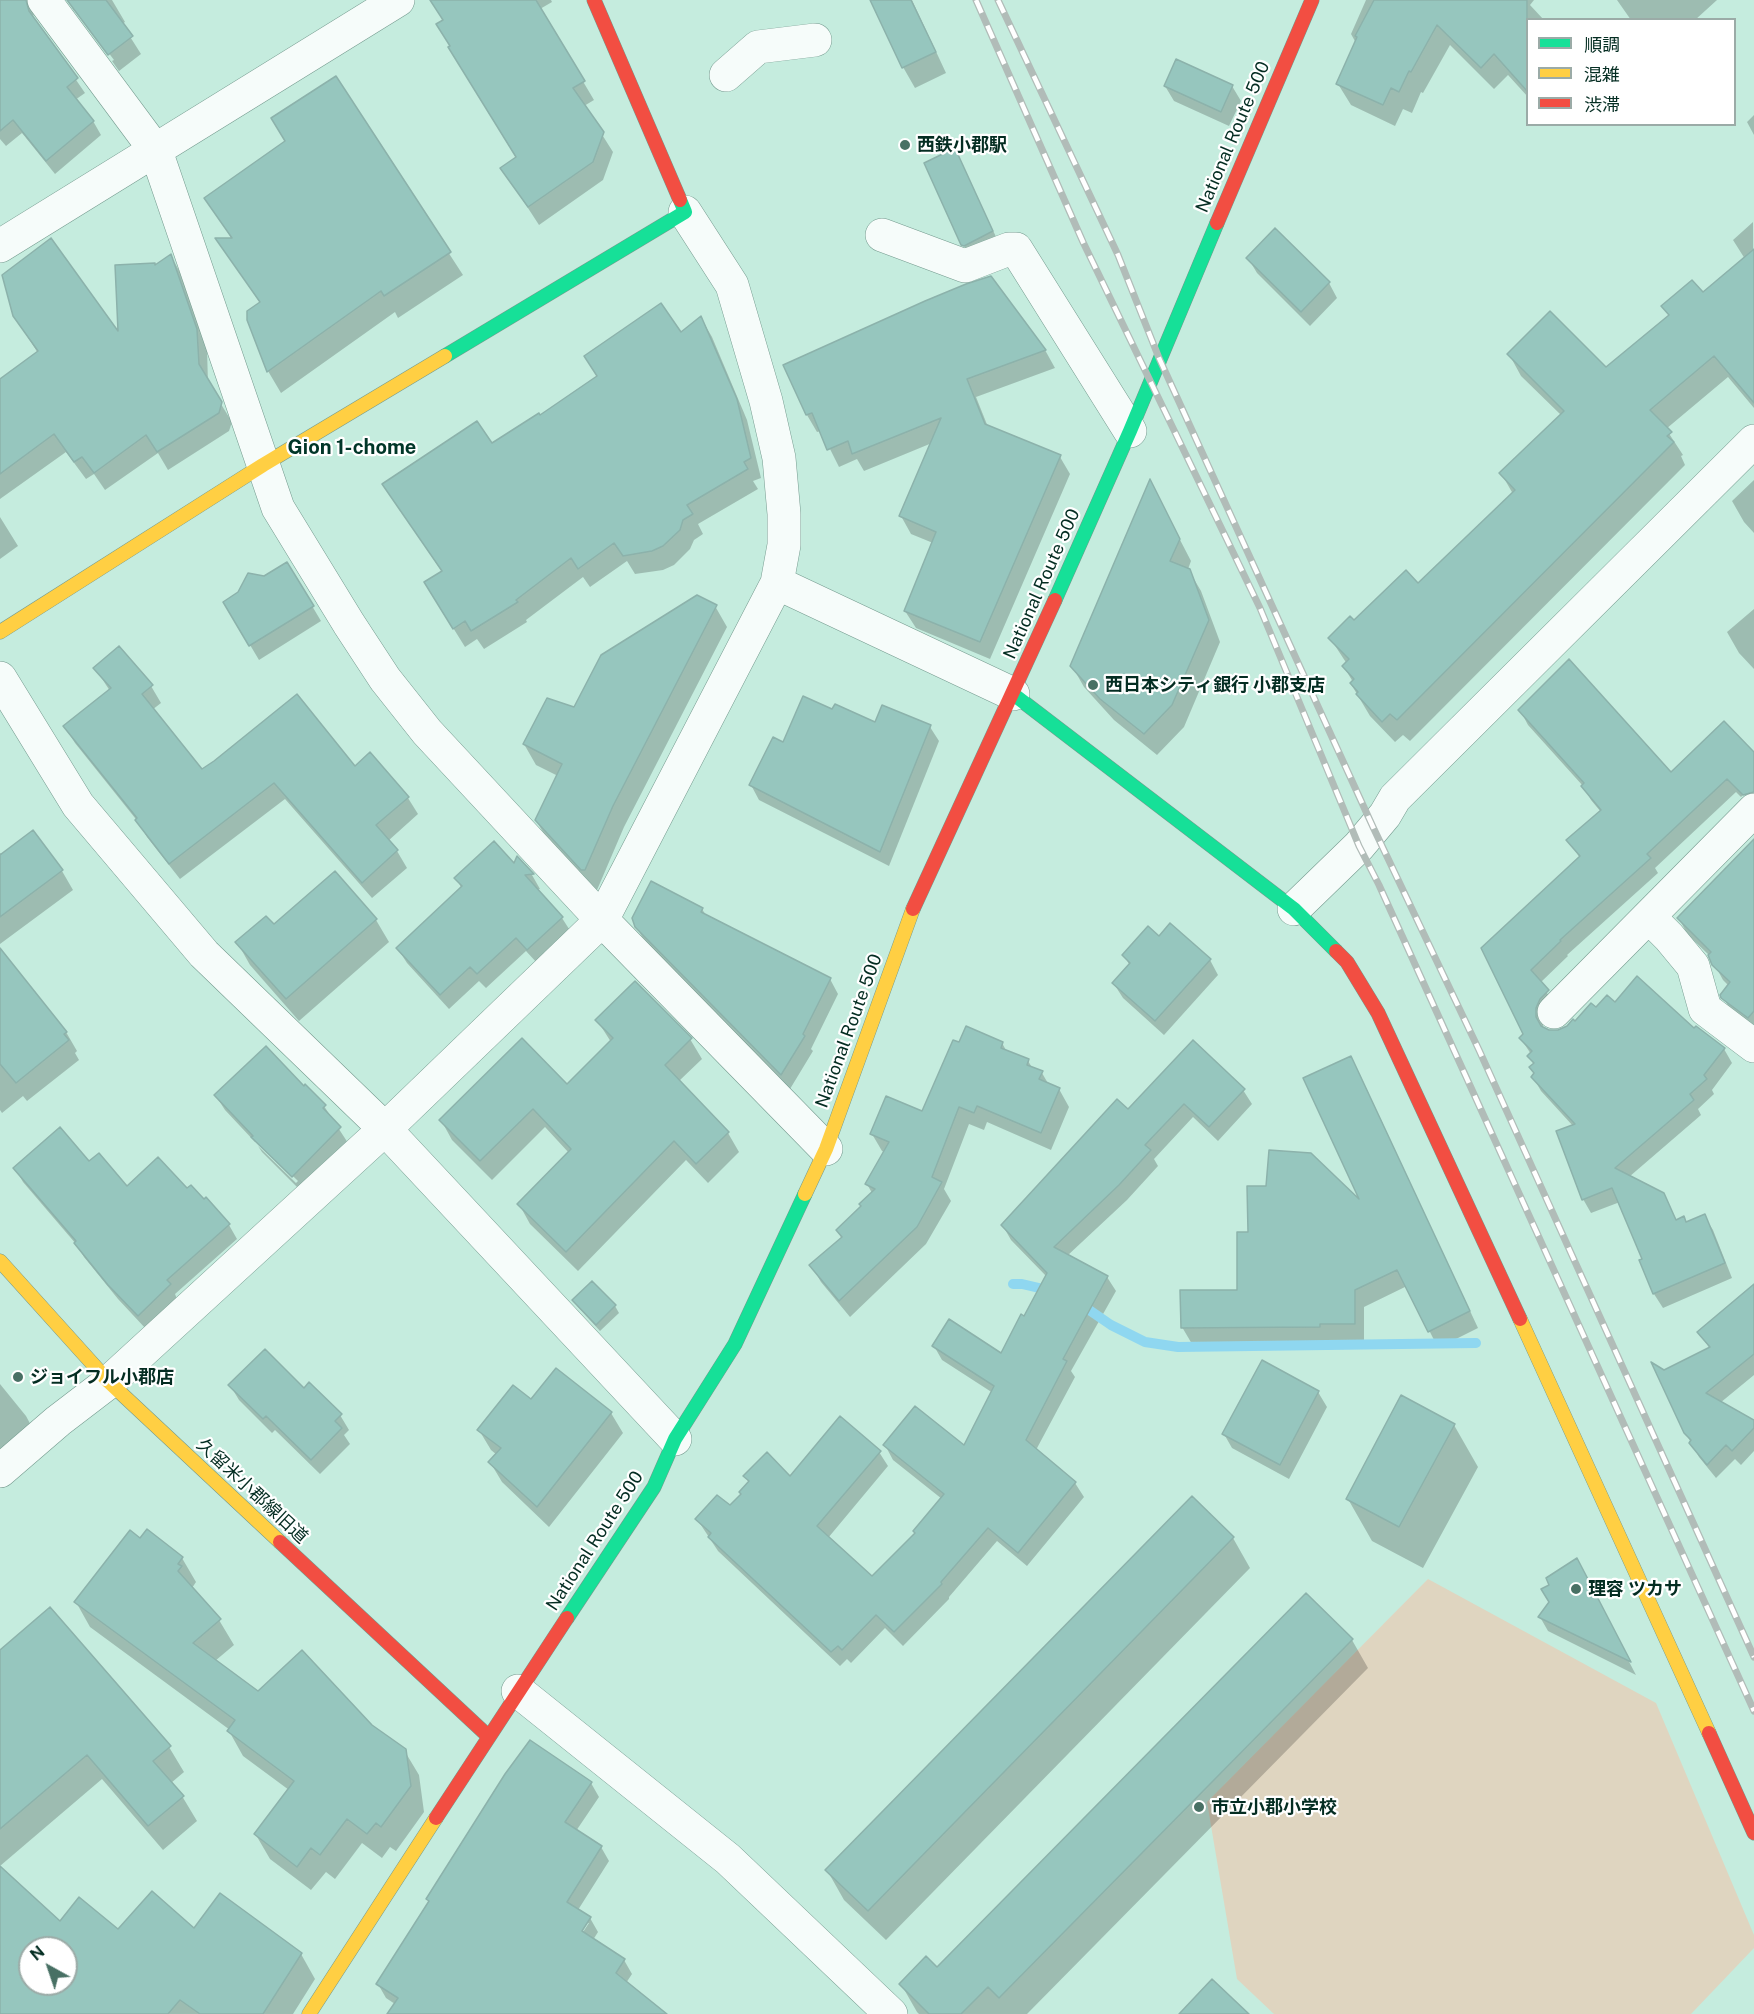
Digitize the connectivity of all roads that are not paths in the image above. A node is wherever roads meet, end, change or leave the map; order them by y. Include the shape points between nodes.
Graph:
1 (44, 0) edge
2 (398, 0) edge
3 (594, 0) edge
4 (1312, 0) edge
5 (815, 40) dead end
6 (726, 75) dead end
7 (156, 151) junction
8 (685, 212) junction
9 (882, 235) dead end
10 (0, 246) edge
11 (1130, 431) junction
12 (1754, 441) edge
13 (263, 465) junction
14 (777, 583) junction
15 (0, 632) edge
16 (0, 678) edge
17 (1013, 694) junction
18 (1754, 810) edge
19 (1294, 909) junction
20 (1649, 917) junction
21 (602, 920) junction
22 (1554, 1012) dead end
23 (1754, 1046) edge
24 (385, 1129) junction
25 (826, 1149) junction
26 (0, 1262) edge
27 (109, 1382) junction
28 (675, 1439) junction
29 (0, 1471) edge
30 (518, 1691) junction
31 (489, 1736) junction
32 (1754, 1833) edge
33 (309, 2014) edge
34 (891, 2014) edge

1 - 7 street
2 - 7 street
3 - 8 main road
4 - 11 main road, National Route 500
5 - 6 street via 758,47
7 - 10 street
7 - 13 street
8 - 13 main road
8 - 14 street via 732,285 766,401 779,458 784,514 784,545
9 - 11 street via 965,266 1016,249
11 - 17 main road, National Route 500
12 - 19 street via 1395,798 1359,846
13 - 15 main road
13 - 21 street via 278,508 385,680 427,732
14 - 17 street
14 - 21 street
16 - 24 street via 78,805 204,954
17 - 19 main road
17 - 25 main road, National Route 500 via 911,912
18 - 20 street
19 - 32 main road via 1347,962 1378,1013
20 - 22 street
20 - 23 street via 1693,966 1705,1009
21 - 24 street
21 - 25 street
24 - 27 street
24 - 28 street
25 - 28 main road, National Route 500 via 735,1344
26 - 27 main road, 久留米小郡線旧道
27 - 29 street
27 - 31 main road, 久留米小郡線旧道
28 - 30 main road, National Route 500 via 654,1487
30 - 31 main road, National Route 500
30 - 34 street via 728,1859
31 - 33 main road, National Route 500

